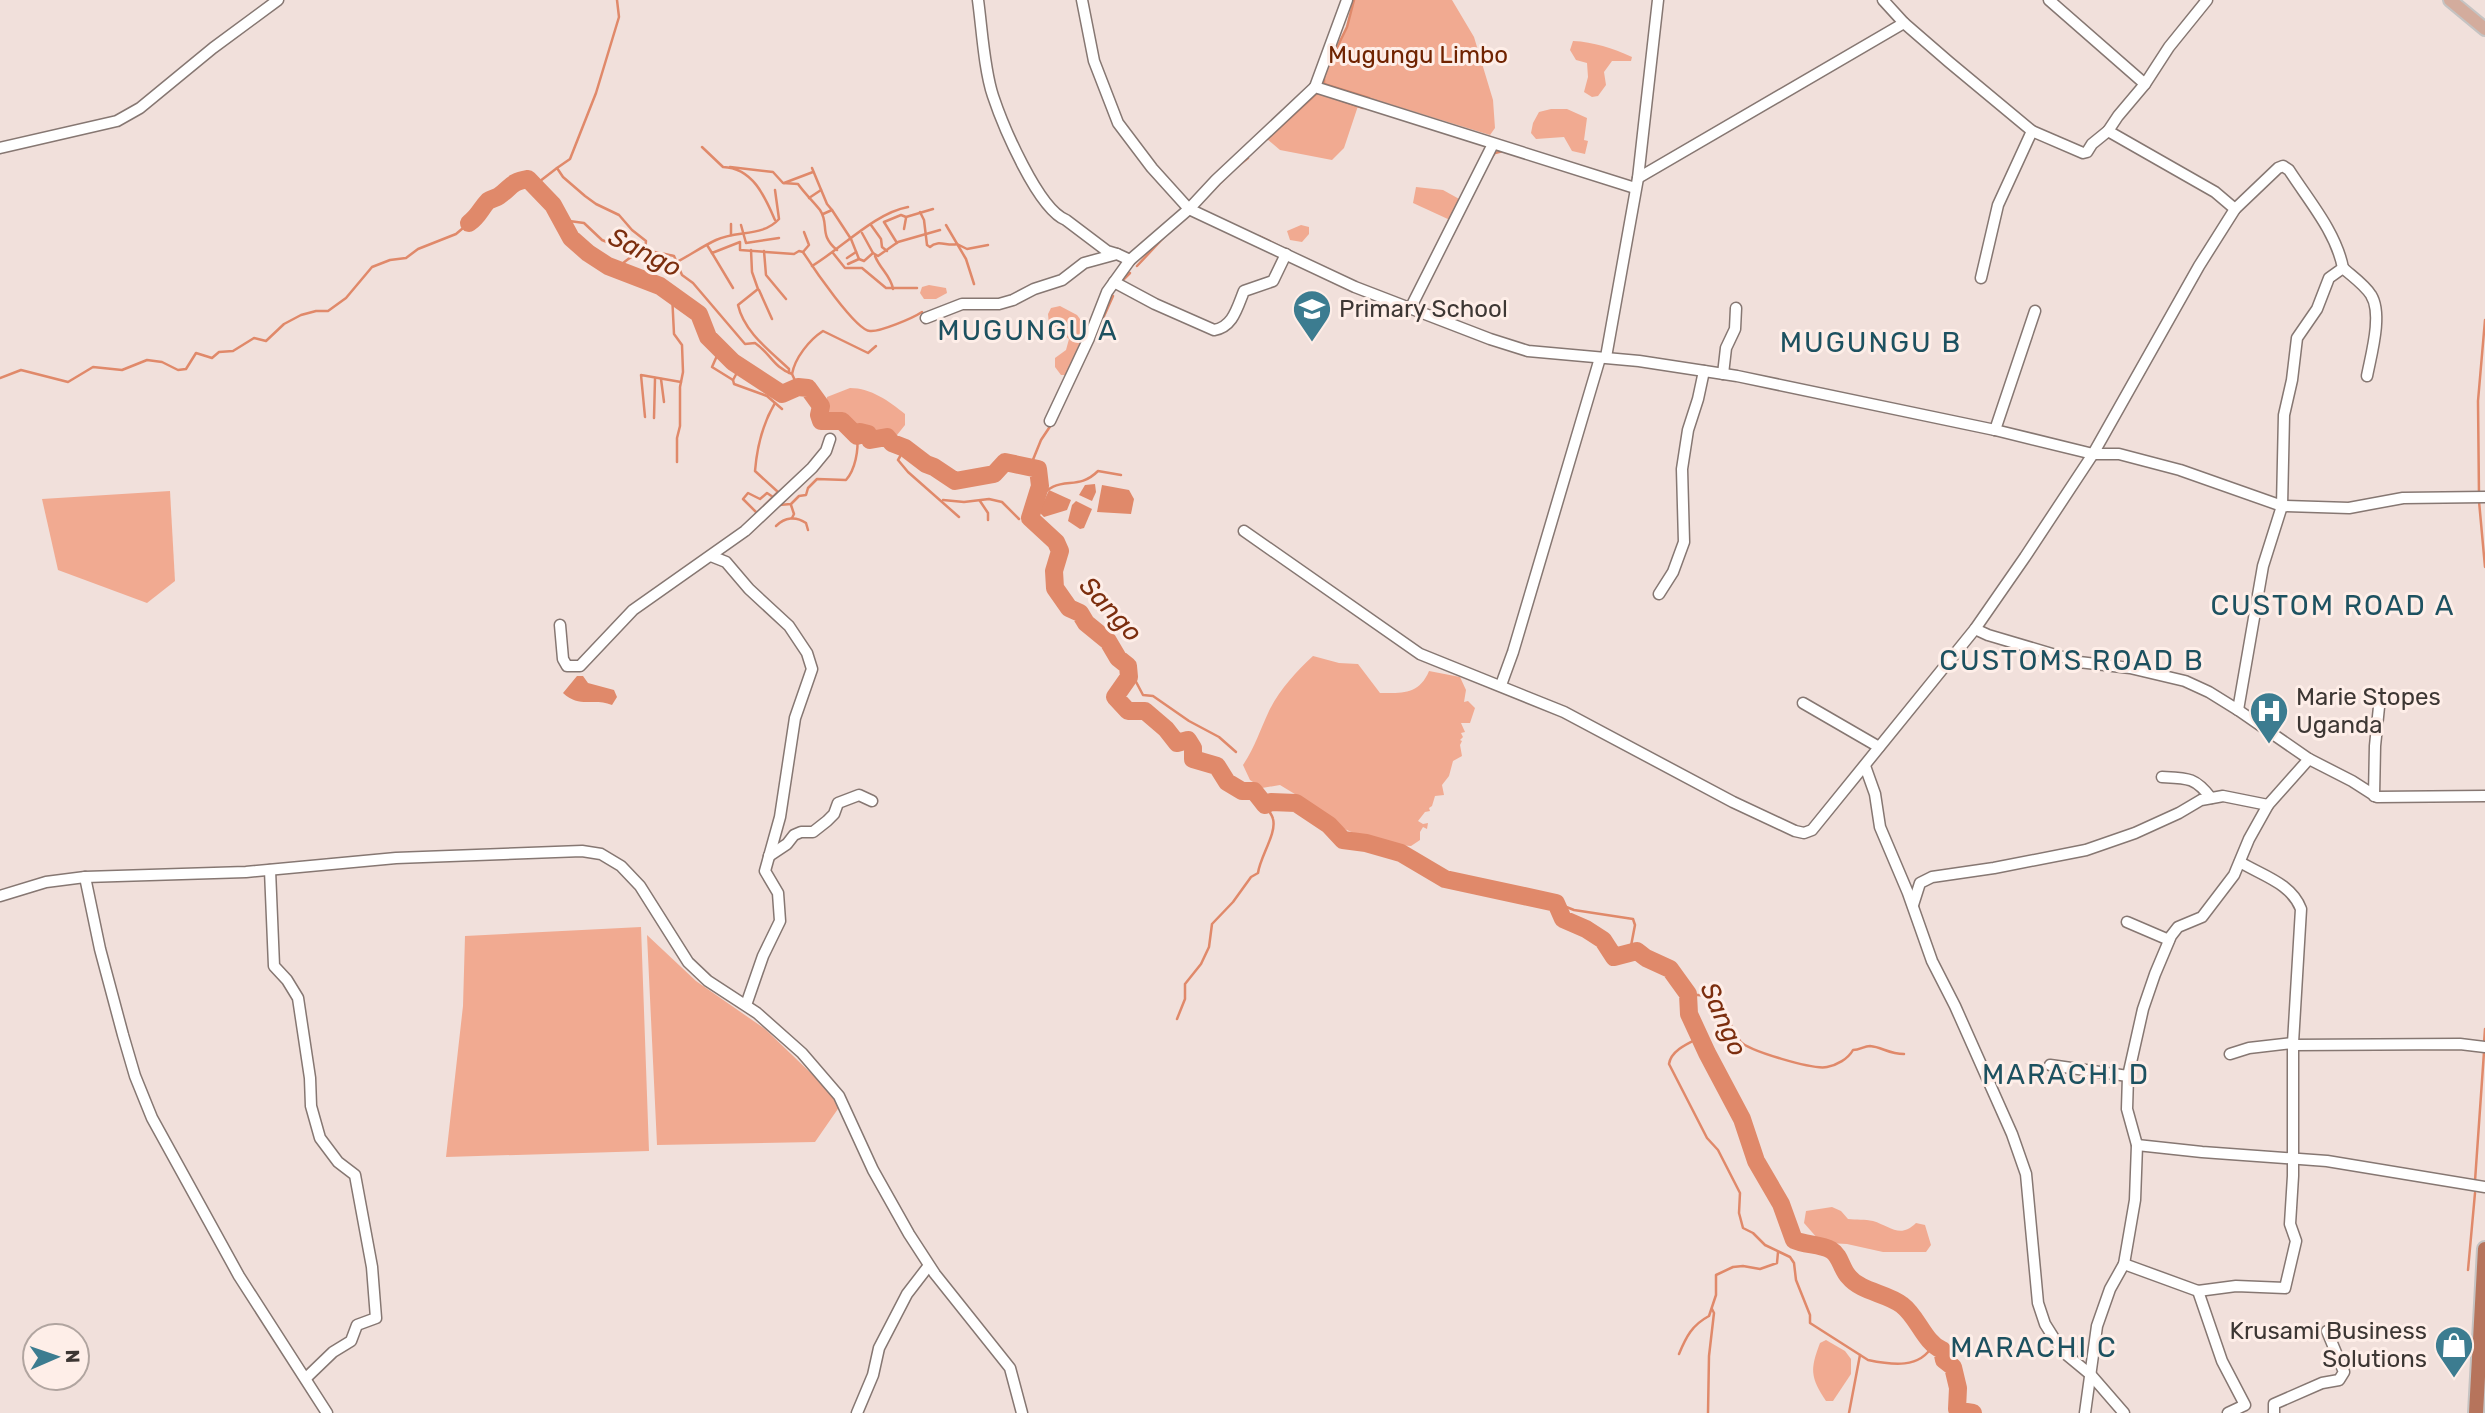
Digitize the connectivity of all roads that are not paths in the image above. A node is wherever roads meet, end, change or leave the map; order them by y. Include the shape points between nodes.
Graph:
1 (278, 0) edge
2 (978, 0) edge
3 (1082, 0) edge
4 (1346, 0) edge
5 (1658, 0) edge
6 (1883, 0) edge
7 (2049, 0) edge
8 (2207, 0) edge
9 (2450, 0) edge
10 (1904, 23) junction
11 (2485, 29) edge
12 (2145, 84) junction
13 (1315, 87) junction
14 (2032, 131) junction
15 (2108, 131) junction
16 (1493, 144) junction
17 (0, 148) edge
18 (1637, 183) junction
19 (1189, 209) junction
20 (2235, 209) junction
21 (1117, 254) junction
22 (1286, 254) junction
23 (1130, 260) junction
24 (2343, 268) junction
25 (1981, 278) dead end
26 (1114, 282) junction
27 (1736, 308) dead end
28 (1409, 309) junction
29 (2035, 311) dead end
30 (926, 318) dead end
31 (1603, 358) junction
32 (1704, 371) junction
33 (1723, 374) junction
34 (2367, 376) dead end
35 (1050, 421) dead end
36 (1995, 429) junction
37 (830, 439) dead end
38 (2093, 454) junction
39 (2485, 497) edge
40 (2282, 506) junction
41 (1244, 531) dead end
42 (724, 546) junction
43 (711, 556) junction
44 (726, 562) junction
45 (1659, 594) dead end
46 (560, 625) dead end
47 (1975, 629) junction
48 (1501, 685) junction
49 (2380, 697) dead end
50 (1803, 703) dead end
51 (2238, 710) junction
52 (1879, 747) junction
53 (2309, 758) junction
54 (1865, 766) junction
55 (2162, 777) dead end
56 (2374, 796) junction
57 (2485, 796) edge
58 (2211, 798) junction
59 (872, 801) dead end
60 (2268, 805) junction
61 (769, 856) junction
62 (2240, 862) junction
63 (270, 870) junction
64 (85, 877) junction
65 (0, 896) edge
66 (1913, 906) junction
67 (2127, 922) dead end
68 (2169, 940) junction
69 (746, 1005) junction
70 (2293, 1044) junction
71 (2485, 1047) edge
72 (2230, 1054) dead end
73 (2050, 1065) dead end
74 (2127, 1076) junction
75 (2137, 1145) junction
76 (2293, 1157) junction
77 (2485, 1188) edge
78 (2485, 1250) edge
79 (2124, 1264) junction
80 (927, 1268) dead end
81 (2198, 1291) junction
82 (2326, 1331) dead end
83 (2091, 1375) junction
84 (306, 1378) junction
85 (327, 1413) edge
86 (857, 1413) edge
87 (1022, 1413) edge
88 (2085, 1413) edge
89 (2124, 1413) edge
90 (2228, 1413) edge
91 (2274, 1413) edge
92 (2476, 1413) edge

1 - 17 street via 117,121
2 - 21 street via 993,94 1033,184 1058,217
3 - 19 street via 1094,61 1118,123
4 - 13 street
5 - 18 street
6 - 10 street
7 - 12 street
8 - 12 street
9 - 11 main road
10 - 14 street
10 - 18 street
12 - 15 street
13 - 16 street
13 - 19 street
14 - 15 street via 2084,153
14 - 25 street via 1998,205
15 - 20 street via 2215,192
16 - 18 street
16 - 28 street
18 - 31 street
19 - 22 street
19 - 23 street
20 - 24 street via 2283,166 2290,170 2339,248
20 - 38 street
21 - 23 street
21 - 30 street via 1084,263 1062,279 1013,300 962,303
22 - 26 street via 1273,281 1244,291 1230,324 1222,329 1173,313
22 - 28 street
23 - 26 street
24 - 34 street via 2371,293 2376,305
24 - 40 street via 2329,278 2317,309 2297,338 2284,415
26 - 35 street
27 - 33 street
28 - 31 street via 1528,351
29 - 36 street
31 - 32 street
31 - 48 street
32 - 33 street
32 - 45 street via 1682,469 1684,542
33 - 36 street
36 - 38 street
37 - 42 street via 812,468
38 - 40 street via 2119,454 2162,464
38 - 47 street
39 - 40 street via 2403,498 2349,508
40 - 51 street via 2263,566
41 - 48 street via 1420,654
42 - 43 street
42 - 44 street
43 - 44 street
43 - 46 street via 633,610 580,666 567,666 563,659
44 - 61 street via 789,626 812,669 795,718
47 - 51 street via 2079,662 2185,681
47 - 52 street
48 - 54 street via 1564,712 1795,831 1812,830
49 - 56 street
50 - 52 street
51 - 53 street
52 - 54 street
53 - 56 street
53 - 60 street
54 - 66 street via 1880,827
55 - 58 street via 2200,784
56 - 57 street
58 - 60 street
58 - 66 street via 2086,850 1932,877 1920,883
59 - 61 street via 859,795 838,803 820,827 794,835
60 - 62 street
61 - 69 street via 765,871 778,893 780,921
62 - 68 street via 2202,917 2178,927
62 - 70 street via 2287,888 2301,909
63 - 64 street
63 - 69 street via 397,858 601,854 640,886 688,962
63 - 84 street via 275,967 298,998 311,1106 320,1138 355,1175 376,1318 357,1325 351,1341
64 - 65 street via 46,882
64 - 84 street via 122,1035 152,1118 239,1276
66 - 83 street via 1932,961 2012,1133 2026,1174 2038,1303 2045,1324 2062,1351
67 - 68 street
68 - 74 street via 2143,1009
69 - 87 street via 802,1053 839,1096 873,1170 922,1254 1010,1368
70 - 71 street
70 - 72 street
70 - 76 street
73 - 74 street
74 - 75 street via 2127,1109
75 - 76 street
75 - 79 street via 2135,1200
76 - 77 street
76 - 81 street via 2290,1224 2296,1241 2285,1288 2236,1286
78 - 92 highway
79 - 81 street
79 - 83 street via 2097,1326
80 - 86 street via 907,1294 879,1348
81 - 90 street via 2222,1361 2245,1405
82 - 91 street via 2344,1372 2339,1380 2274,1404
83 - 88 street
83 - 89 street
84 - 85 street

